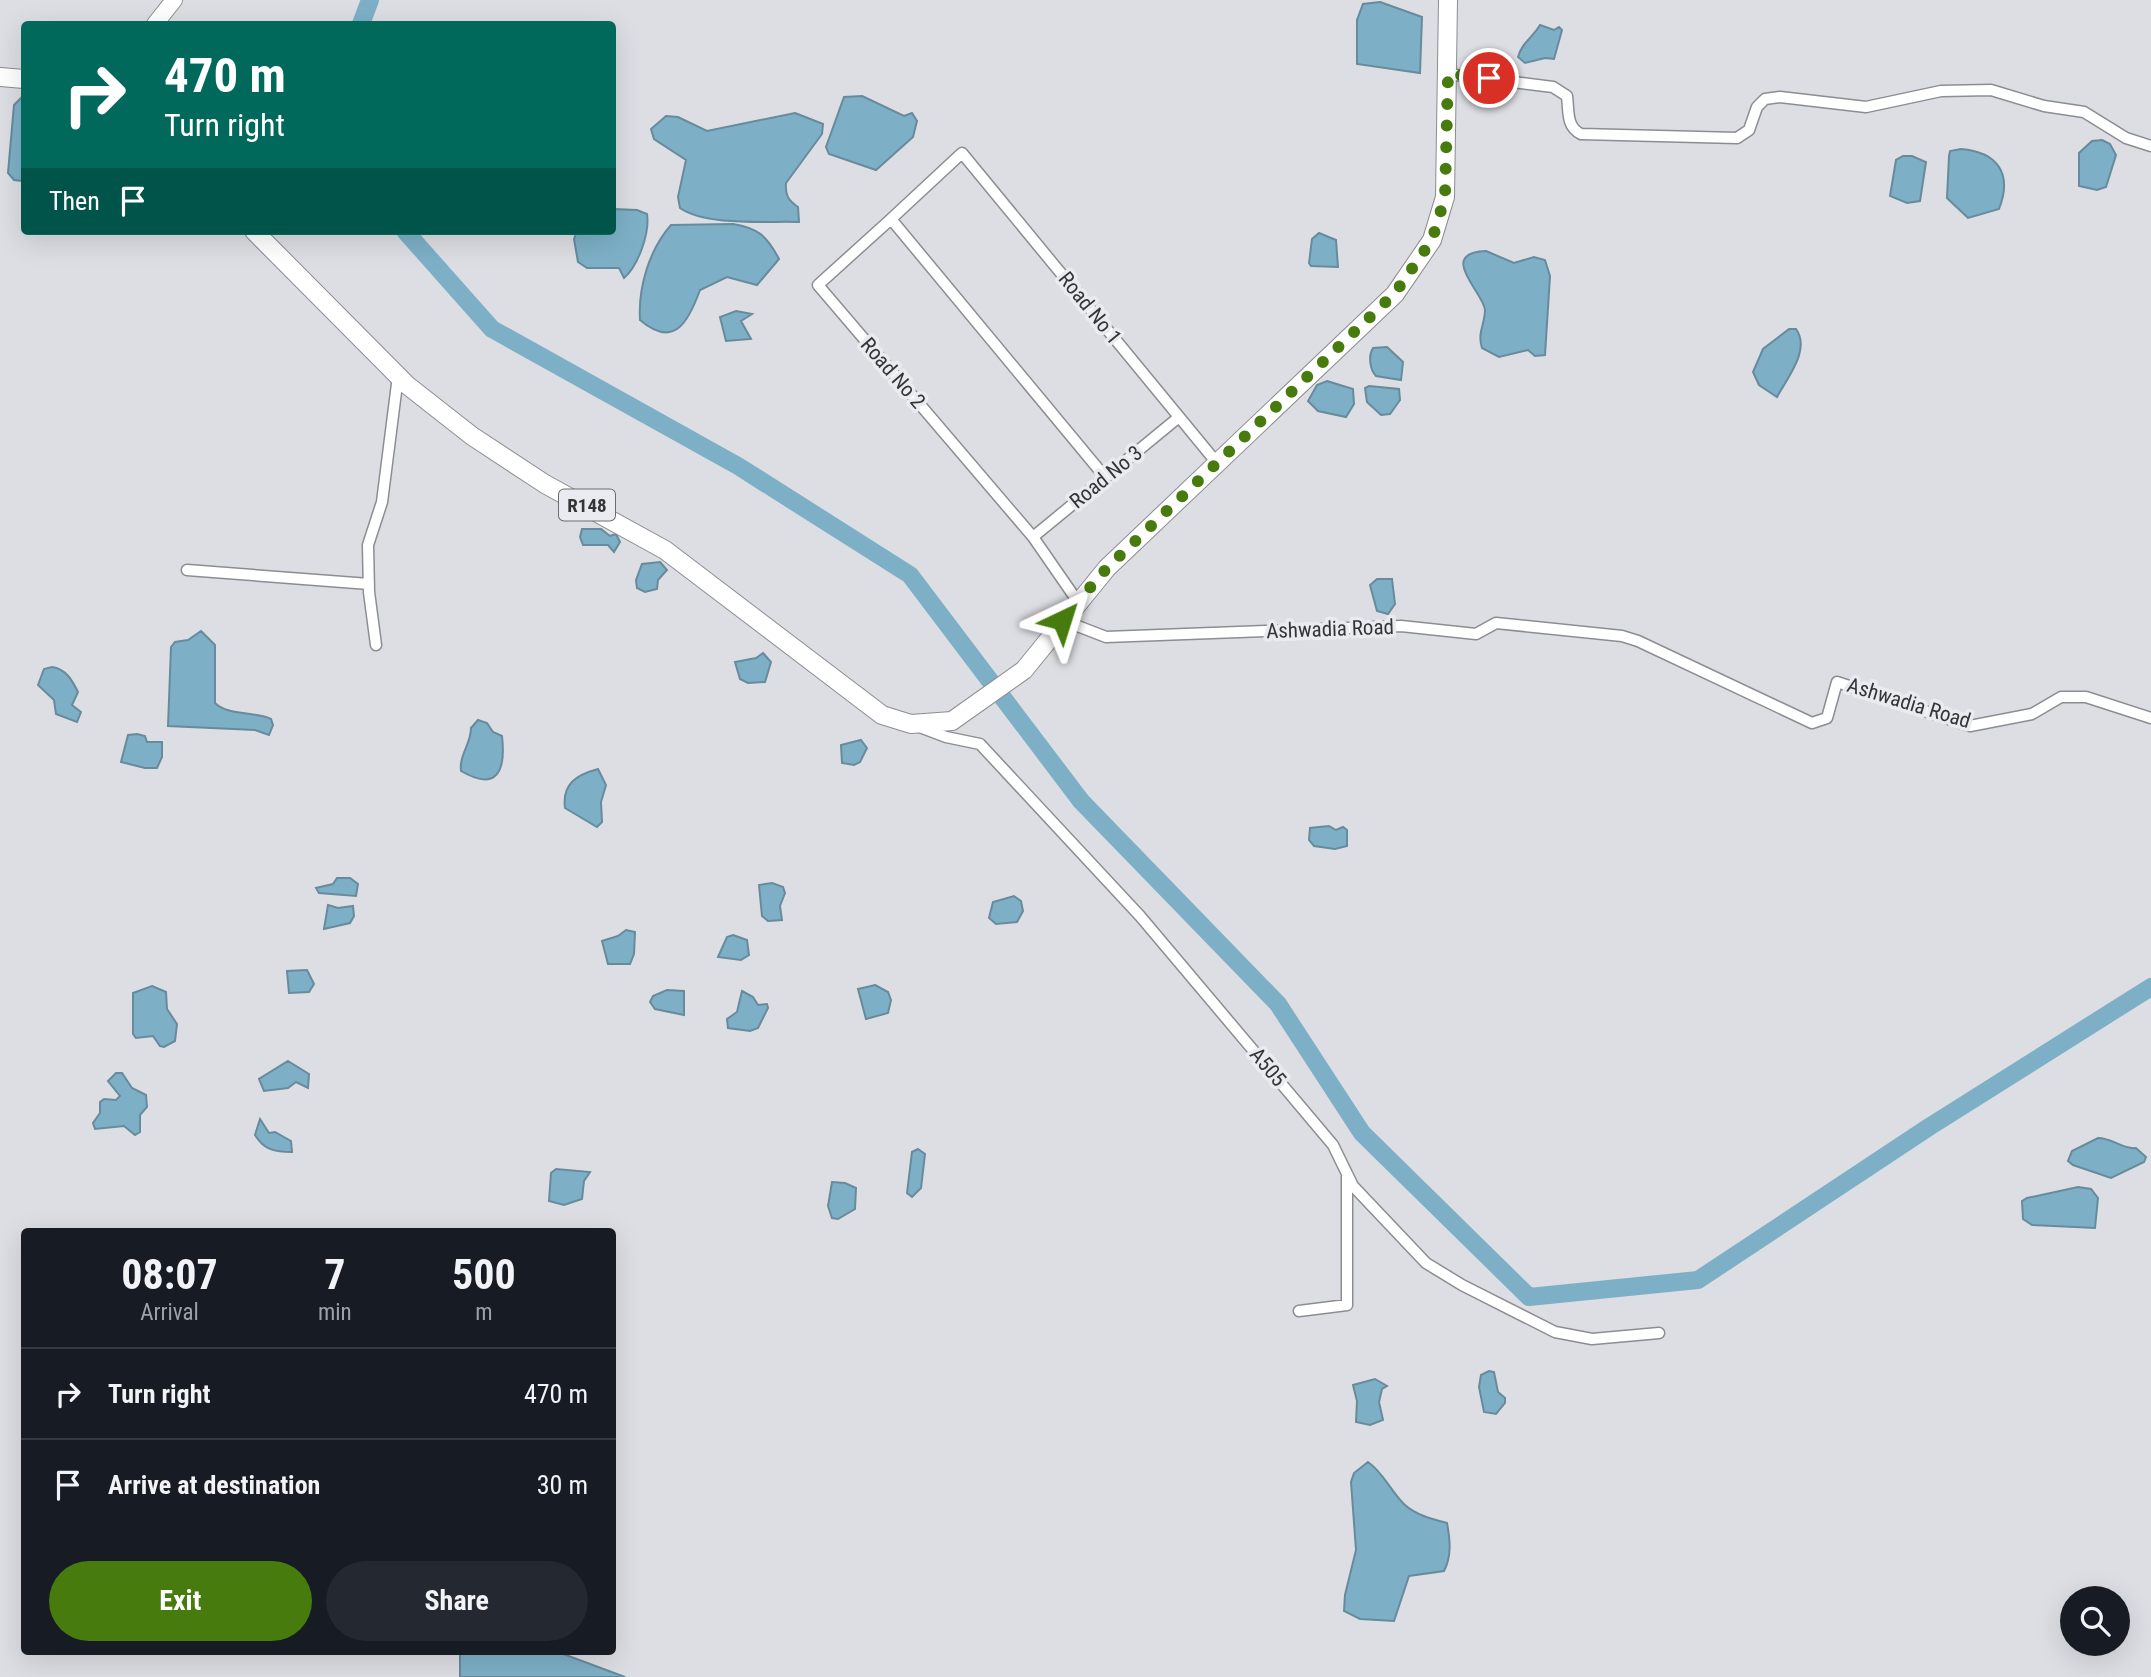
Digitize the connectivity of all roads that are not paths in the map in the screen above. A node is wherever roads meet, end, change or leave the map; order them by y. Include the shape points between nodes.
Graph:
1 (174, 0) edge
2 (1448, 0) edge
3 (158, 21) edge
4 (1448, 74) junction
5 (0, 77) edge
6 (21, 79) edge
7 (2151, 146) edge
8 (891, 219) junction
9 (258, 235) edge
10 (398, 376) junction
11 (1180, 417) junction
12 (1217, 463) junction
13 (1105, 477) junction
14 (1033, 537) junction
15 (187, 570) dead end
16 (369, 584) junction
17 (1078, 602) junction
18 (1062, 620) junction
19 (376, 645) dead end
20 (2151, 718) edge
21 (911, 724) junction
22 (1348, 1174) junction
23 (1299, 1311) dead end
24 (1659, 1333) dead end

1 - 3 main road
2 - 4 main road, R148
4 - 7 street via 1553,87 1567,96 1569,123 1581,134 1737,138 1749,130 1765,99 1866,107 1941,91 1991,90 2084,112 2126,138
4 - 12 main road, R148 via 1445,197 1432,240 1395,293
5 - 6 main road
8 - 11 street, Road No 1 via 962,153
8 - 13 street
8 - 14 street, Road No 2 via 818,285
9 - 10 main road, R148
10 - 16 street via 382,502 369,545
10 - 21 main road, R148 via 472,436 545,484 666,550 882,715
11 - 12 street, Road No 1
11 - 13 street, Road No 3
12 - 17 main road, R148 via 1107,568
13 - 14 street, Road No 3
14 - 17 street
15 - 16 street
16 - 19 street
17 - 18 main road, R148
18 - 20 street, Ashwadia Road via 1106,637 1401,626 1476,634 1496,623 1622,636 1812,723 1827,718 1837,682 1969,726 2032,714 2061,697 2086,697
18 - 21 main road, R148 via 1024,670 952,721
21 - 22 street, A505 via 980,744 1140,916 1333,1144
22 - 23 street via 1347,1305
22 - 24 street, A505 via 1353,1186 1426,1263 1473,1291 1555,1332 1592,1339

